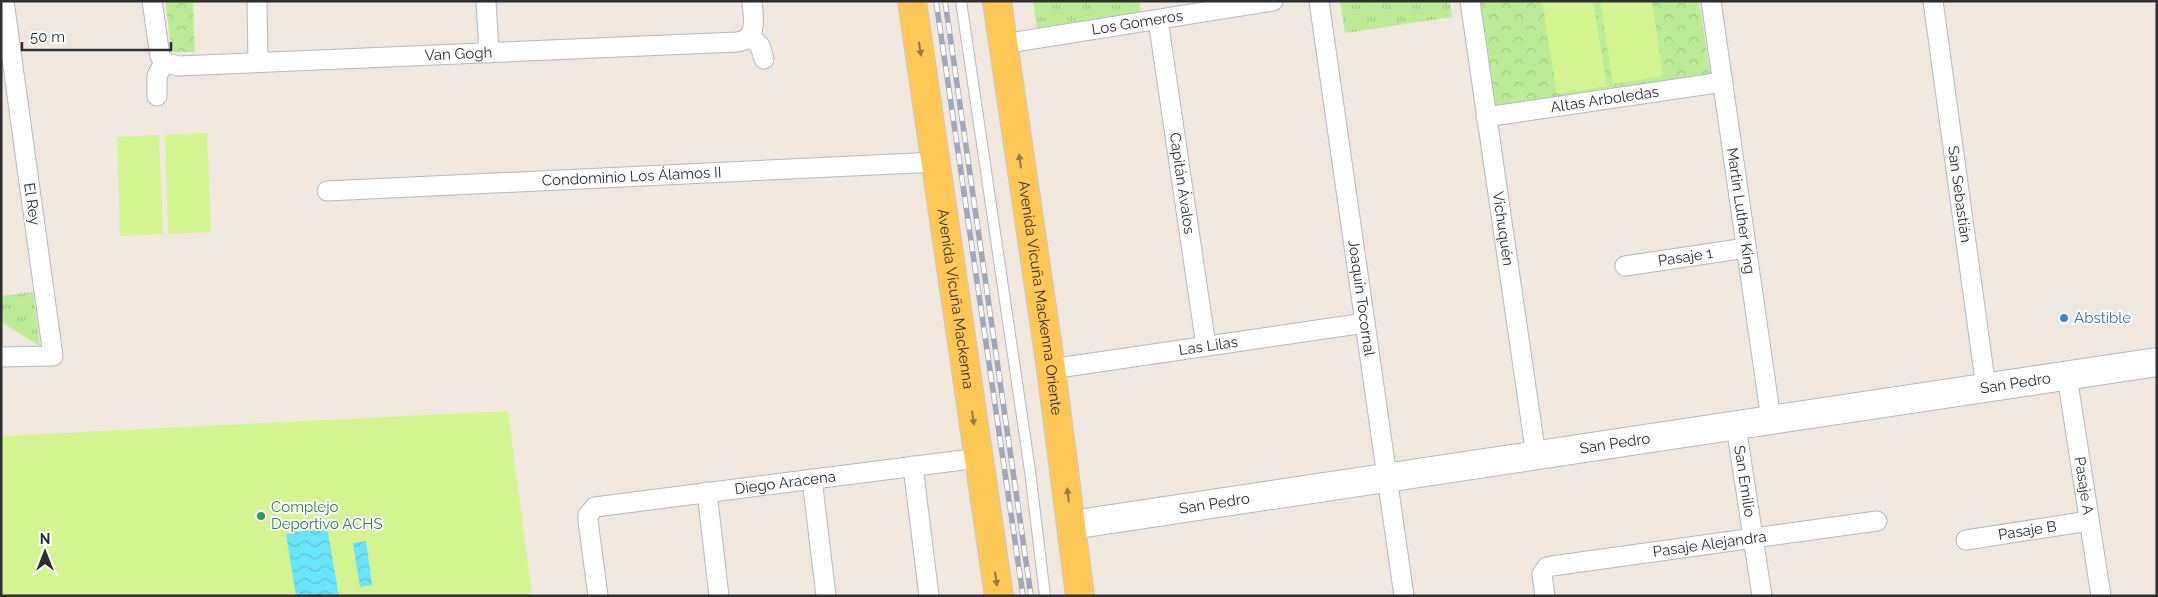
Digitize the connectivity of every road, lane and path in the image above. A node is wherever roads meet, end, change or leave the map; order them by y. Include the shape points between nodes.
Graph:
1 (4, 1) edge
2 (152, 1) edge
3 (256, 1) edge
4 (486, 1) edge
5 (752, 1) edge
6 (912, 1) edge
7 (961, 1) edge
8 (997, 1) edge
9 (1274, 1) edge
10 (1319, 1) edge
11 (1470, 1) edge
12 (1711, 1) edge
13 (1933, 1) edge
14 (1166, 13) edge
15 (750, 36) junction
16 (1003, 44) junction
17 (489, 53) junction
18 (764, 59) dead end
19 (164, 62) junction
20 (258, 62) junction
21 (1723, 82) junction
22 (157, 96) dead end
23 (1486, 117) junction
24 (936, 162) junction
25 (327, 191) dead end
26 (1746, 248) junction
27 (1625, 266) dead end
28 (1365, 323) junction
29 (1206, 346) junction
30 (1, 358) edge
31 (2157, 362) edge
32 (1051, 369) junction
33 (2067, 376) junction
34 (1986, 388) junction
35 (1771, 420) junction
36 (1736, 426) junction
37 (1536, 456) junction
38 (979, 458) junction
39 (913, 466) junction
40 (1388, 478) junction
41 (812, 479) junction
42 (707, 492) junction
43 (2089, 521) junction
44 (1878, 522) dead end
45 (1072, 525) junction
46 (1754, 539) junction
47 (1966, 540) dead end
48 (598, 596) edge
49 (719, 596) edge
50 (826, 596) edge
51 (929, 596) edge
52 (999, 596) edge
53 (1045, 596) edge
54 (1080, 596) edge
55 (1404, 596) edge
56 (1545, 596) edge
57 (1762, 596) edge
58 (2101, 596) edge

1 - 30 street, El Rey via 53,356
2 - 19 street via 157,50
3 - 20 street
4 - 17 street
5 - 15 street via 754,27
6 -> 24 main road, Avenida Vicuña Mackenna
7 - 53 lane
8 - 16 main road, Avenida Vicuña Mackenna Oriente
9 - 14 street, Los Gomeros
10 - 28 street, Joaquín Tocornal
11 - 23 street, Vichuquén
12 - 21 street, Martin Luther King
13 - 34 street, San Sebastián
14 - 16 street, Los Gomeros
14 - 29 street, Capitán Ávalos
15 - 17 street, Van Gogh via 737,42
15 - 18 street via 760,46
32 -> 16 main road, Avenida Vicuña Mackenna Oriente
17 - 20 street, Van Gogh
19 - 20 street, Van Gogh via 178,66
19 - 22 street via 157,76
21 - 23 street, Altas Arboledas
21 - 26 street, Martin Luther King
23 - 37 street, Vichuquén
24 - 25 street, Condominio Los Álamos II
24 -> 38 main road, Avenida Vicuña Mackenna
26 - 27 street, Pasaje 1
26 - 35 street, Martin Luther King
28 - 29 street, Las Lilas
28 - 40 street, Joaquín Tocornal
29 - 32 street, Las Lilas
31 - 33 street, San Pedro
45 -> 32 main road, Avenida Vicuña Mackenna Oriente
33 - 34 street, San Pedro
33 - 43 street, Pasaje A
34 - 35 street, San Pedro
35 - 36 street, San Pedro
36 - 37 street, San Pedro
36 - 46 street, San Emilio
37 - 40 street, San Pedro
38 - 39 street, Diego Aracena
38 -> 52 main road, Avenida Vicuña Mackenna
39 - 41 street, Diego Aracena
39 - 51 street
40 - 45 street, San Pedro
40 - 55 street, Joaquín Tocornal
41 - 42 street, Diego Aracena
41 - 50 street
42 - 48 street, Diego Aracena via 600,505 591,510 588,521
42 - 49 street
43 - 47 street, Pasaje B
43 - 58 street, Pasaje A
44 - 46 street, Pasaje Alejandra
45 - 54 main road, Avenida Vicuña Mackenna Oriente
46 - 56 street, Pasaje Alejandra via 1552,566 1542,574
46 - 57 street, San Emilio

